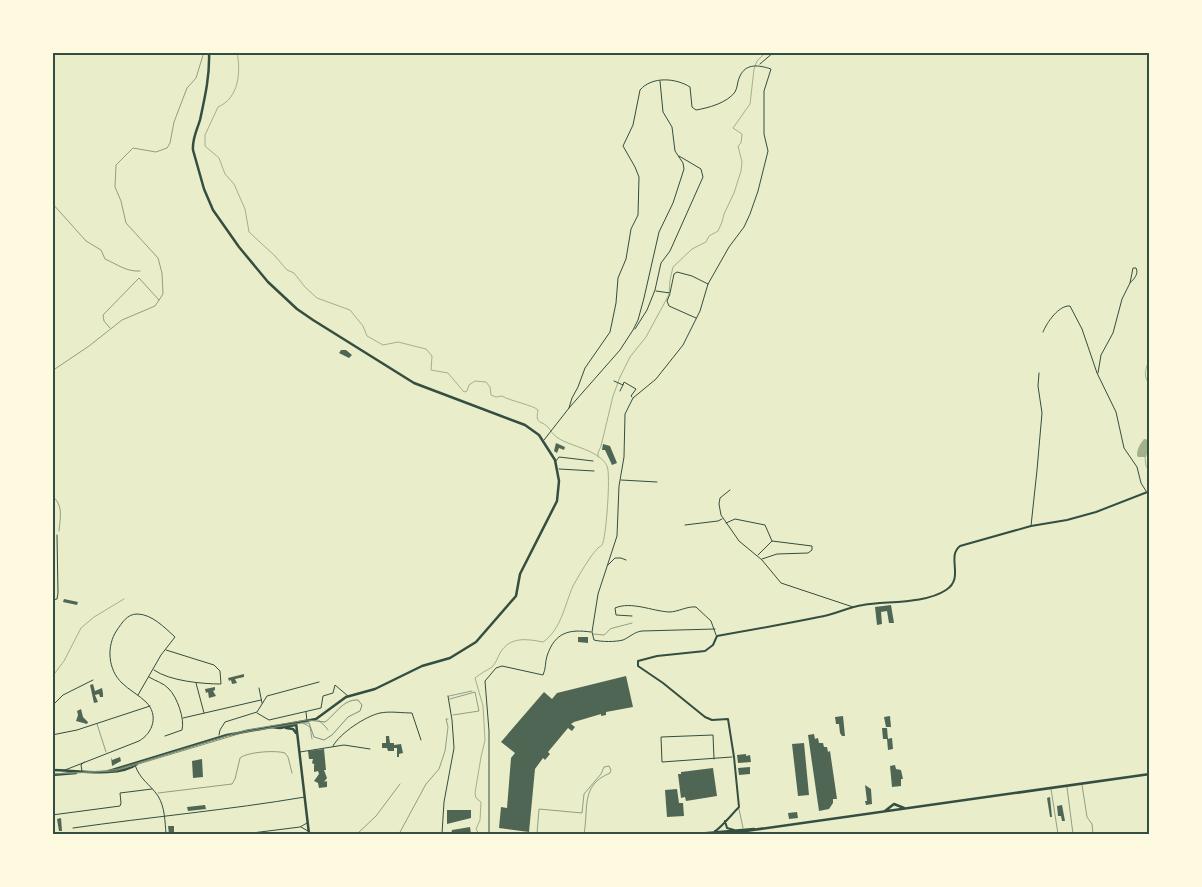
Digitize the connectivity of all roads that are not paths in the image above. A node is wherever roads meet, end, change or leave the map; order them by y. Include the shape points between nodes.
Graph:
1 (209, 52) edge
2 (774, 52) edge
3 (756, 65) junction
4 (660, 80) junction
5 (677, 154) junction
6 (1130, 283) junction
7 (708, 284) junction
8 (655, 290) junction
9 (669, 293) junction
10 (696, 318) junction
11 (633, 330) junction
12 (1043, 332) dead end
13 (1039, 373) dead end
14 (1098, 373) junction
15 (617, 382) dead end
16 (623, 385) junction
17 (620, 391) dead end
18 (633, 398) junction
19 (569, 408) junction
20 (544, 441) junction
21 (556, 461) junction
22 (593, 461) dead end
23 (558, 469) junction
24 (594, 471) dead end
25 (620, 480) junction
26 (657, 482) dead end
27 (730, 490) dead end
28 (1150, 490) edge
29 (1146, 492) junction
30 (722, 518) junction
31 (725, 523) junction
32 (685, 525) dead end
33 (1031, 526) junction
34 (57, 535) road end
35 (772, 541) junction
36 (757, 556) junction
37 (626, 560) dead end
38 (762, 560) junction
39 (606, 568) junction
40 (52, 600) edge
41 (853, 607) junction
42 (632, 616) dead end
43 (632, 623) dead end
44 (715, 629) junction
45 (592, 633) junction
46 (717, 636) junction
47 (165, 650) junction
48 (153, 669) junction
49 (148, 676) junction
50 (93, 680) dead end
51 (320, 682) dead end
52 (196, 683) junction
53 (259, 688) dead end
54 (472, 691) dead end
55 (138, 695) junction
56 (348, 696) junction
57 (449, 698) junction
58 (261, 700) junction
59 (258, 701) junction
60 (262, 704) junction
61 (52, 706) edge
62 (150, 706) junction
63 (259, 709) junction
64 (257, 712) junction
65 (306, 712) junction
66 (204, 713) junction
67 (452, 716) junction
68 (182, 718) junction
69 (314, 720) junction
70 (307, 721) junction
71 (97, 723) junction
72 (298, 724) junction
73 (270, 727) junction
74 (282, 728) junction
75 (328, 730) dead end
76 (52, 735) edge
77 (165, 736) dead end
78 (298, 736) junction
79 (220, 738) junction
80 (312, 739) dead end
81 (421, 740) dead end
82 (333, 746) junction
83 (370, 749) dead end
84 (300, 752) junction
85 (107, 753) junction
86 (734, 757) junction
87 (714, 759) junction
88 (84, 762) junction
89 (136, 764) junction
90 (74, 765) junction
91 (52, 770) edge
92 (64, 770) junction
93 (81, 771) junction
94 (292, 773) dead end
95 (1150, 774) edge
96 (52, 775) edge
97 (1082, 783) junction
98 (1066, 786) junction
99 (1050, 788) junction
100 (152, 789) junction
101 (156, 794) junction
102 (305, 797) junction
103 (898, 806) junction
104 (739, 807) junction
105 (892, 807) junction
106 (907, 808) junction
107 (895, 811) junction
108 (884, 812) junction
109 (52, 815) edge
110 (165, 815) junction
111 (308, 821) junction
112 (725, 823) junction
113 (300, 827) junction
114 (721, 827) junction
115 (73, 828) dead end
116 (767, 828) junction
117 (735, 830) junction
118 (743, 830) junction
119 (712, 832) junction
120 (723, 832) edge
121 (309, 833) edge
122 (166, 834) edge
123 (244, 834) edge
124 (442, 834) edge
125 (489, 834) edge
126 (537, 834) edge
127 (584, 834) edge
128 (696, 834) edge
129 (1058, 834) edge
130 (1073, 834) edge
131 (1093, 834) edge

1 - 20 main road via 209,77 192,143 193,155 212,207 269,284 309,318 407,379 525,425
2 - 3 street
3 - 4 street via 741,74 732,94 717,104 698,110 692,108 689,86
3 - 7 street via 771,69 764,95 764,134 768,151 758,191 744,227
4 - 5 street via 663,112 672,127
4 - 19 street via 640,90 633,125 623,144 639,176 638,216 631,229 626,259 618,278 610,332 585,368
5 - 8 street via 701,170 703,177 670,251 661,263
5 - 11 street via 684,165 683,173 659,232 641,312
6 - 6 street via 1133,268 1136,268 1136,277
6 - 14 street via 1122,299 1114,333 1101,355
7 - 9 street via 677,272
7 - 10 street
8 - 9 street
8 - 11 street via 647,310
9 - 10 street via 666,303
10 - 18 street via 678,352 656,379
11 - 19 street via 620,350
12 - 14 street via 1061,308 1070,306
13 - 33 street via 1042,413
14 - 29 street via 1116,412 1124,446 1137,467 1140,483
15 - 16 street
16 - 17 street
16 - 18 street via 624,382 636,389 631,396
18 - 25 street via 624,417 624,457
19 - 20 street
20 - 21 main road
21 - 22 street via 559,457
21 - 23 main road
23 - 24 street
23 - 56 main road via 557,503 520,574 517,595 482,636 452,657 422,666 375,689
25 - 26 street
25 - 39 street via 617,536
27 - 30 street via 720,498
28 - 29 street
29 - 33 street via 1096,512
30 - 31 street
30 - 32 street
31 - 35 street via 735,519 765,525
31 - 36 street
33 - 41 street via 958,547 954,553 954,581 940,594
34 - 40 street via 58,593 57,599
35 - 36 street
35 - 38 street via 812,546 812,550 808,553 777,554
36 - 38 street
37 - 39 street via 615,558
38 - 41 street via 783,584
39 - 45 street
41 - 46 street via 820,617
42 - 44 street via 616,615 615,608 636,606 672,612 694,607
43 - 45 lane via 611,628 605,635
44 - 45 street via 642,630 622,640 601,642 595,641
44 - 46 street
45 - 125 street via 574,630 561,635 549,652 543,675 502,666 484,680 489,747
46 - 86 street via 705,651 657,656 639,660 637,664 705,717 712,720 727,718
47 - 48 street
47 - 52 street via 218,668 221,684
47 - 55 street via 175,637 141,614 128,617 115,634 110,651 113,672 120,682
48 - 49 street
48 - 52 street
49 - 55 street
49 - 68 street via 169,688
50 - 61 street via 63,695
51 - 60 street via 267,696
52 - 66 street
53 - 58 street
54 - 57 lane
55 - 62 street
56 - 65 street via 335,685 332,693 322,696 321,708
56 - 69 main road
57 - 67 street
57 - 67 lane via 475,692 479,711
58 - 59 street
58 - 60 street
59 - 63 street
59 - 66 street
60 - 63 street
62 - 71 street
62 - 85 street via 153,719 148,734 139,741
63 - 64 street
64 - 65 street via 269,720
64 - 79 street via 225,722
65 - 70 street
66 - 68 street
67 - 124 street via 454,748
68 - 77 street via 182,731
69 - 70 main road
69 - 75 lane via 322,722
70 - 72 main road
71 - 76 street
71 - 85 lane
72 - 73 main road
72 - 74 main road
72 - 78 main road
72 - 80 lane via 310,727
73 - 74 main road
73 - 79 main road
74 - 78 main road via 293,729
78 - 84 main road
79 - 89 main road
81 - 82 street via 412,713 382,713 340,735
82 - 83 street
82 - 84 street
84 - 102 main road
85 - 88 street
86 - 87 street
86 - 104 street
87 - 87 street via 662,762 661,737 713,735
88 - 90 street
88 - 93 street
89 - 93 main road via 119,772
89 - 100 street via 138,774
90 - 92 street
90 - 93 street
91 - 92 main road
92 - 93 main road
93 - 96 main road
94 - 101 lane via 285,753 245,755 240,758 233,783
95 - 97 main road
97 - 98 main road
97 - 131 lane
98 - 99 main road
98 - 130 lane
99 - 106 main road
99 - 129 lane
100 - 101 street
100 - 109 street via 120,793 120,806
101 - 110 street
102 - 110 street
102 - 111 main road
103 - 105 main road
103 - 106 main road
103 - 107 main road
104 - 112 street
104 - 118 lane
105 - 107 main road
105 - 108 main road
106 - 107 main road
107 - 108 main road
108 - 116 main road
110 - 115 street
110 - 122 street
111 - 113 street
111 - 121 main road
112 - 114 street
112 - 117 street via 727,828
112 - 120 street
113 - 121 street
113 - 123 street
114 - 119 street
114 - 120 street
116 - 118 main road
116 - 120 main road
117 - 118 main road
117 - 120 main road
119 - 120 main road
119 - 128 main road
126 - 127 lane via 539,809 582,813 584,794 606,766 610,767 611,772 601,776 588,793

